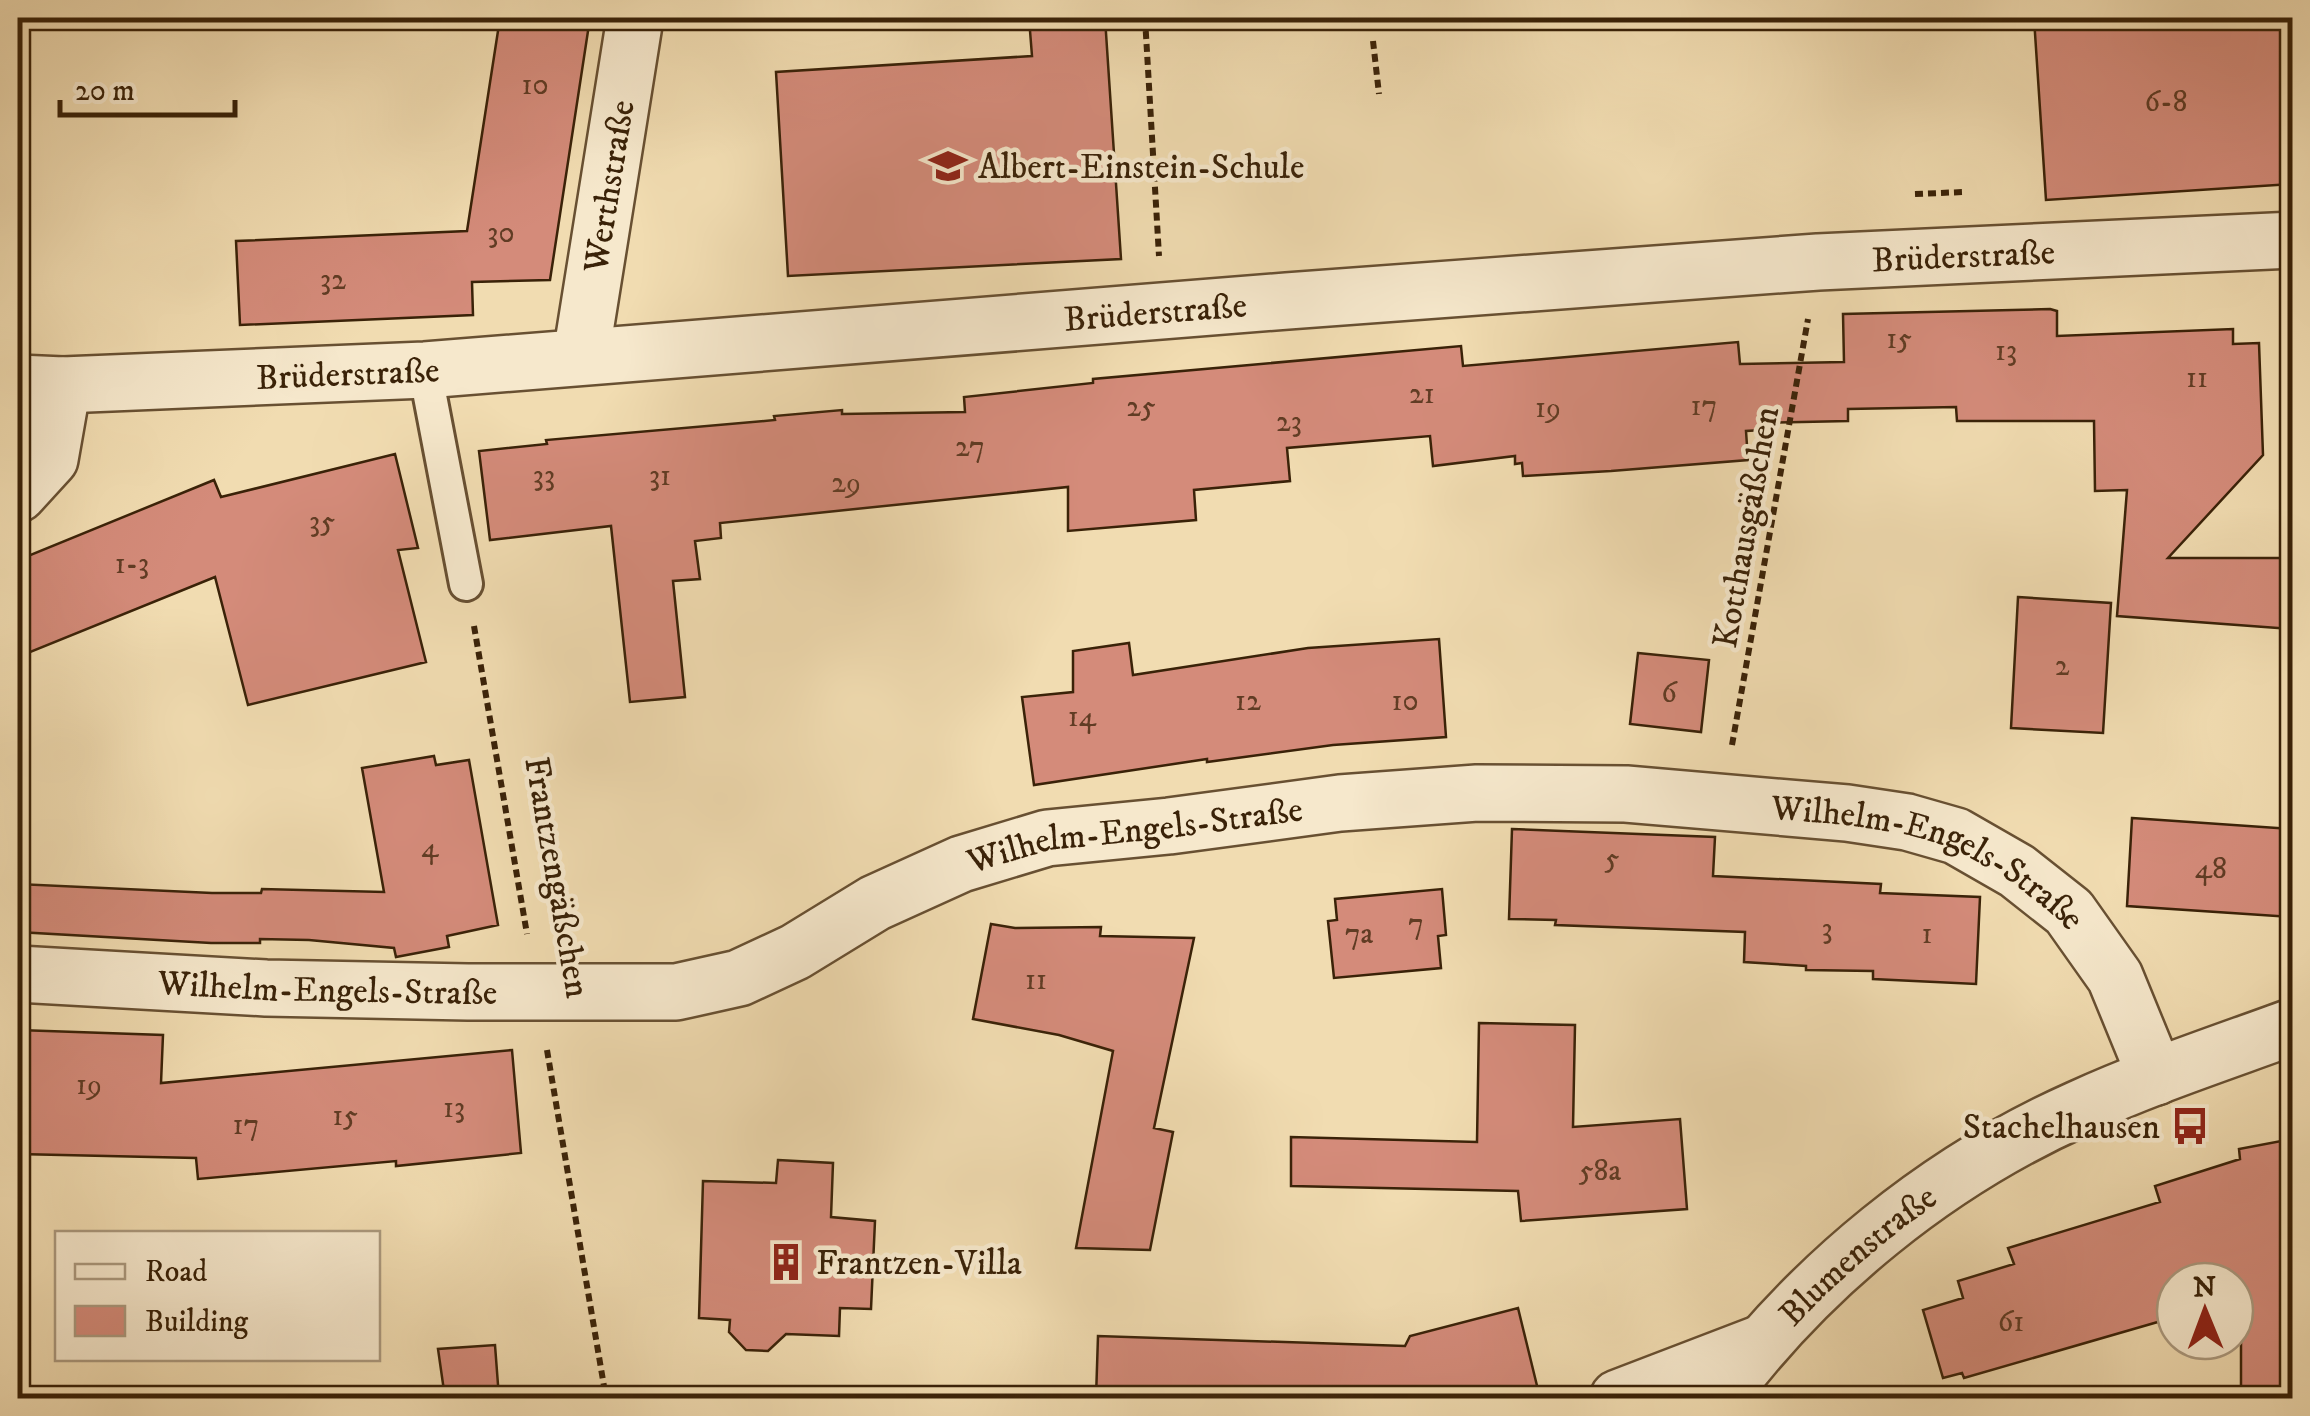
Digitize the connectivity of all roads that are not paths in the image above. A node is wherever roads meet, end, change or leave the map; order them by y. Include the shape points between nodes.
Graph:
1 (635, 18) edge
2 (2292, 240) edge
3 (582, 356) junction
4 (425, 370) junction
5 (40, 384) edge
6 (18, 494) edge
7 (466, 584) road end
8 (18, 974) edge
9 (2292, 1027) edge
10 (2156, 1077) junction
11 (1759, 1344) junction
12 (1618, 1398) edge
13 (1682, 1398) edge
14 (1718, 1398) edge

1 - 3 street, Werthstraße
2 - 3 street, Brüderstraße via 1818,262
3 - 4 street, Brüderstraße
4 - 5 street, Brüderstraße
4 - 7 lane
5 - 6 street via 50,459
8 - 10 street, Wilhelm-Engels-Straße via 266,988 676,992 739,978 962,864 1047,838 1340,803 1477,793 1626,794 1847,812 1956,836 2017,871 2068,912 2115,977
9 - 10 street, Blumenstraße
10 - 11 street, Blumenstraße via 2015,1140 1928,1194 1860,1247
11 - 12 street, Blumenstraße
11 - 13 street, Blumenstraße
11 - 14 street, Blumenstraße

